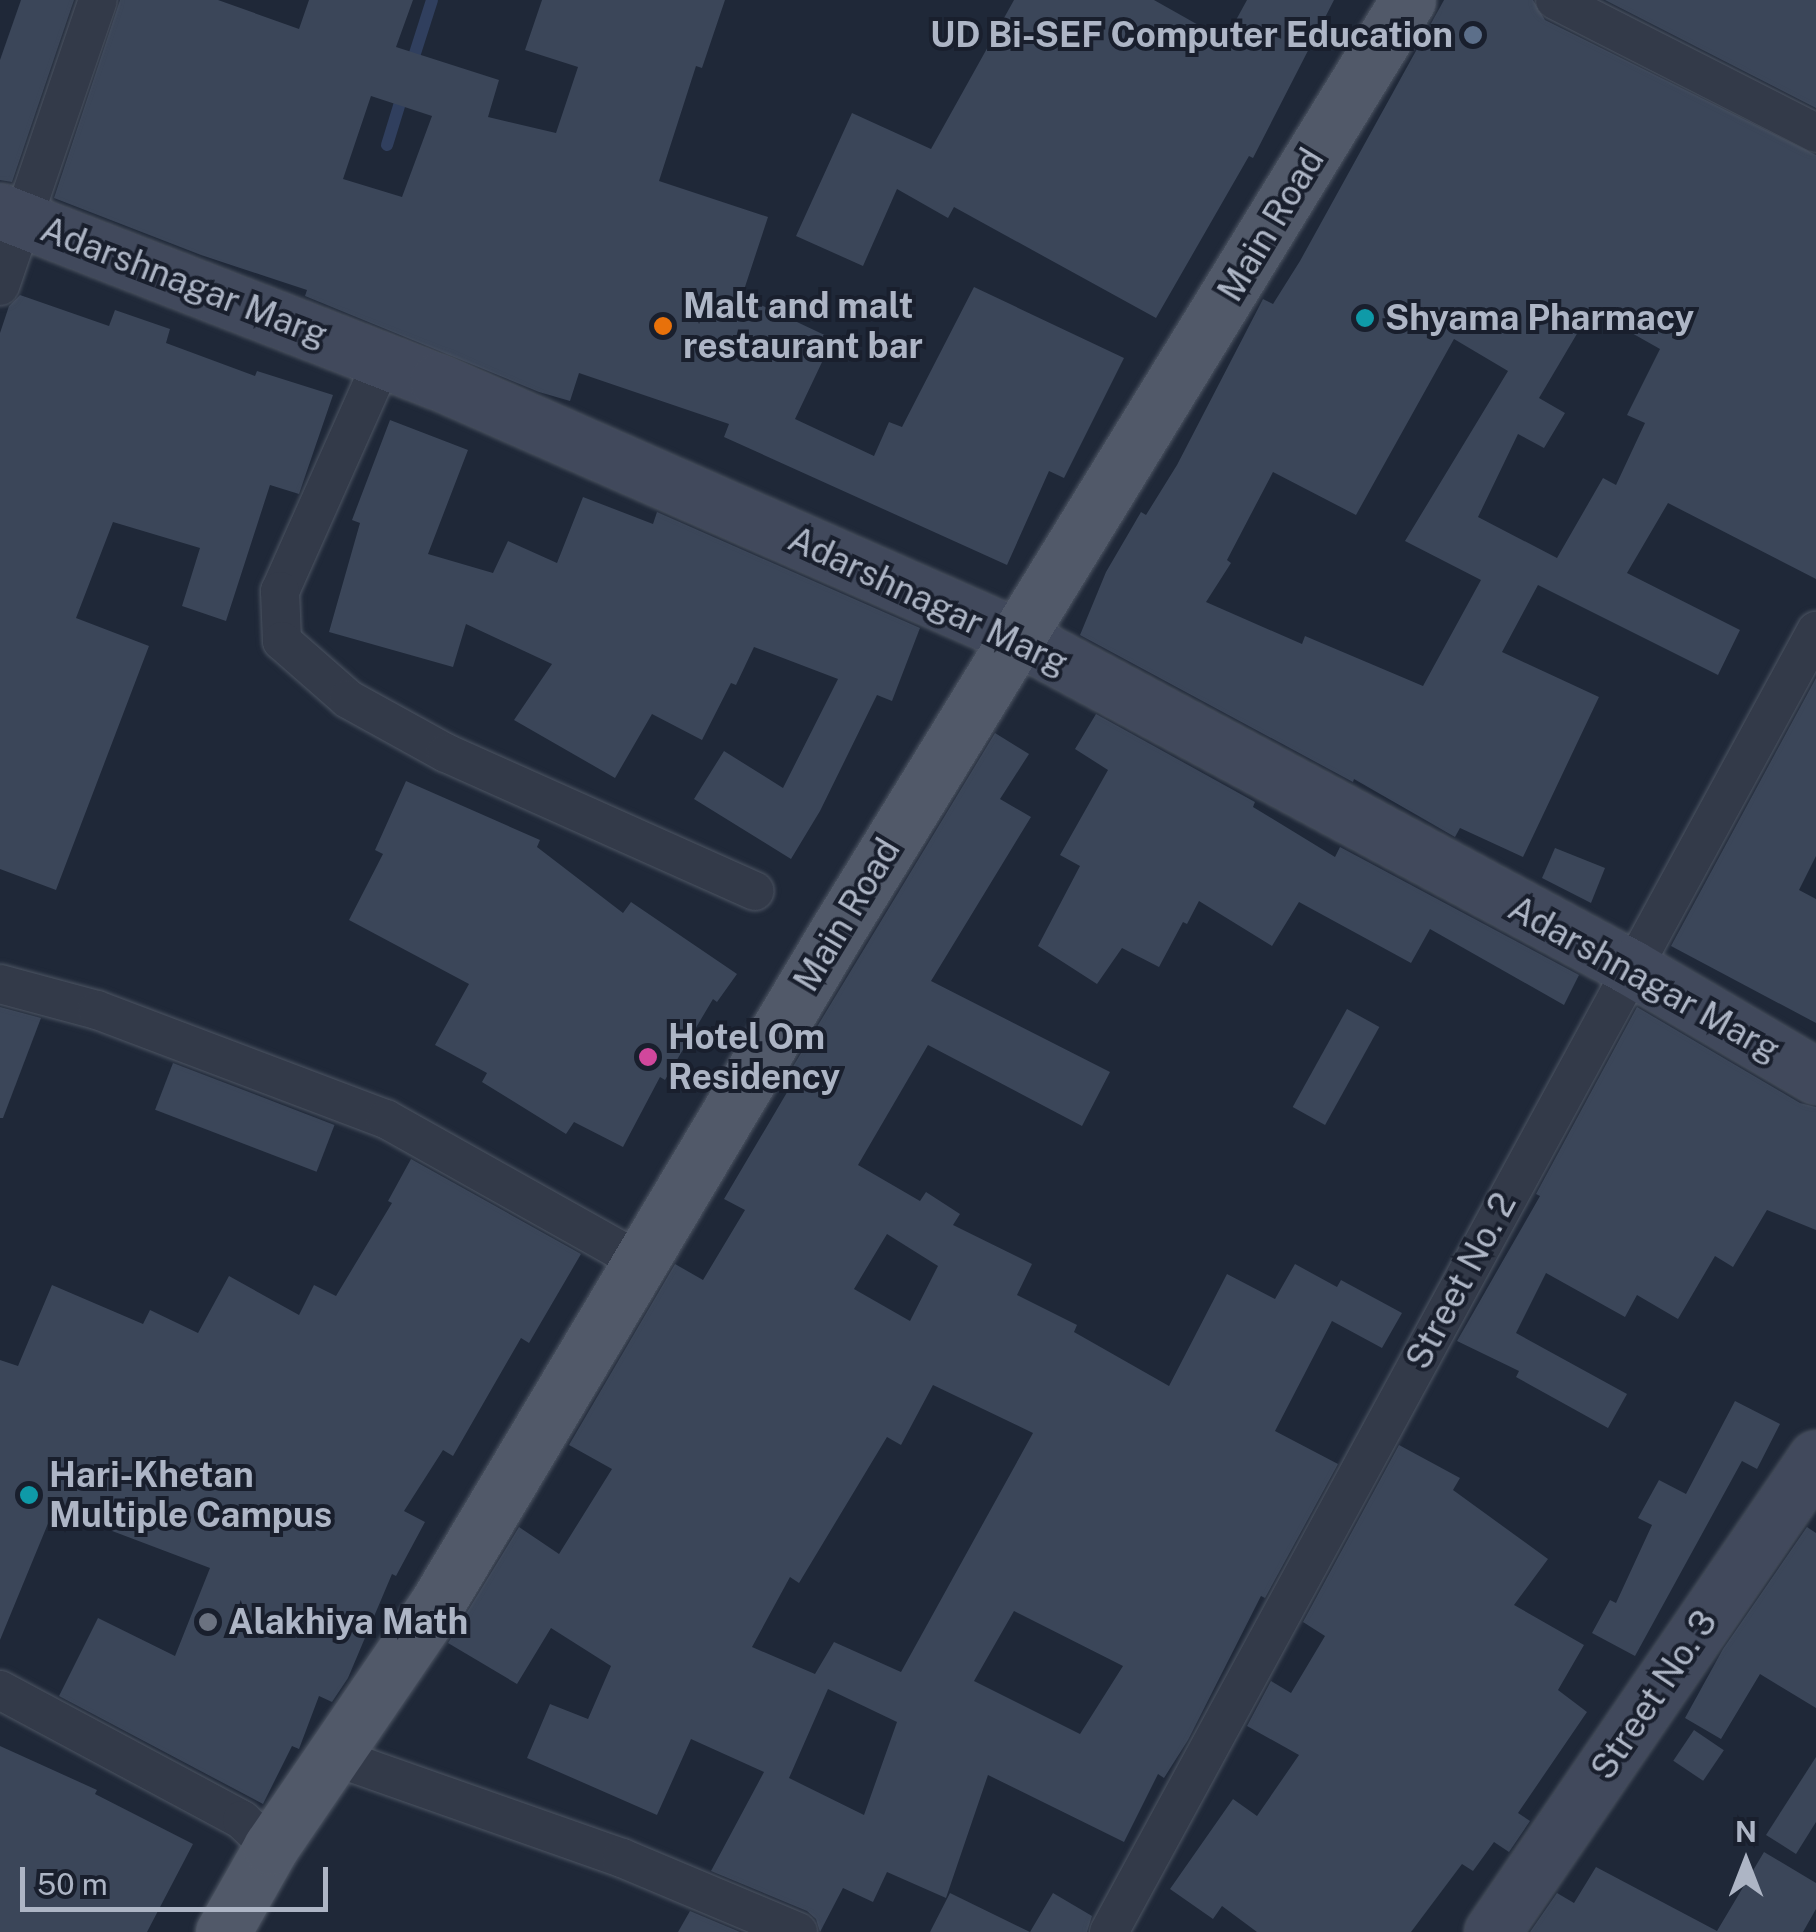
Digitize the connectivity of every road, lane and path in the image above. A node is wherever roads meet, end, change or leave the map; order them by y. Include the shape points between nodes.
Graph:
1 (98, 0) edge
2 (1408, 0) edge
3 (1554, 0) edge
4 (1816, 133) edge
5 (13, 216) edge
6 (0, 286) edge
7 (383, 360) junction
8 (1816, 631) edge
9 (1018, 637) junction
10 (754, 891) dead end
11 (1630, 968) junction
12 (0, 984) edge
13 (1816, 1076) edge
14 (639, 1261) junction
15 (1816, 1458) edge
16 (0, 1690) edge
17 (335, 1756) junction
18 (271, 1848) junction
19 (223, 1932) edge
20 (798, 1932) edge
21 (1110, 1932) edge
22 (1492, 1932) edge

1 - 5 street
2 - 9 main road, Main Road
3 - 4 street
5 - 6 street
5 - 7 street, Adarshnagar Marg
7 - 9 street, Adarshnagar Marg
7 - 10 street via 280,590 282,641 348,699 446,753
8 - 11 street, Street No. 2
9 - 11 street, Adarshnagar Marg
9 - 14 main road, Main Road
11 - 13 street, Adarshnagar Marg
11 - 21 street, Street No. 2
12 - 14 street via 97,1010 386,1119
14 - 17 main road, Main Road via 435,1608
15 - 22 street, Street No. 3
16 - 18 street via 242,1820
17 - 18 main road, Main Road
17 - 20 street via 622,1858
18 - 19 main road, Main Road

